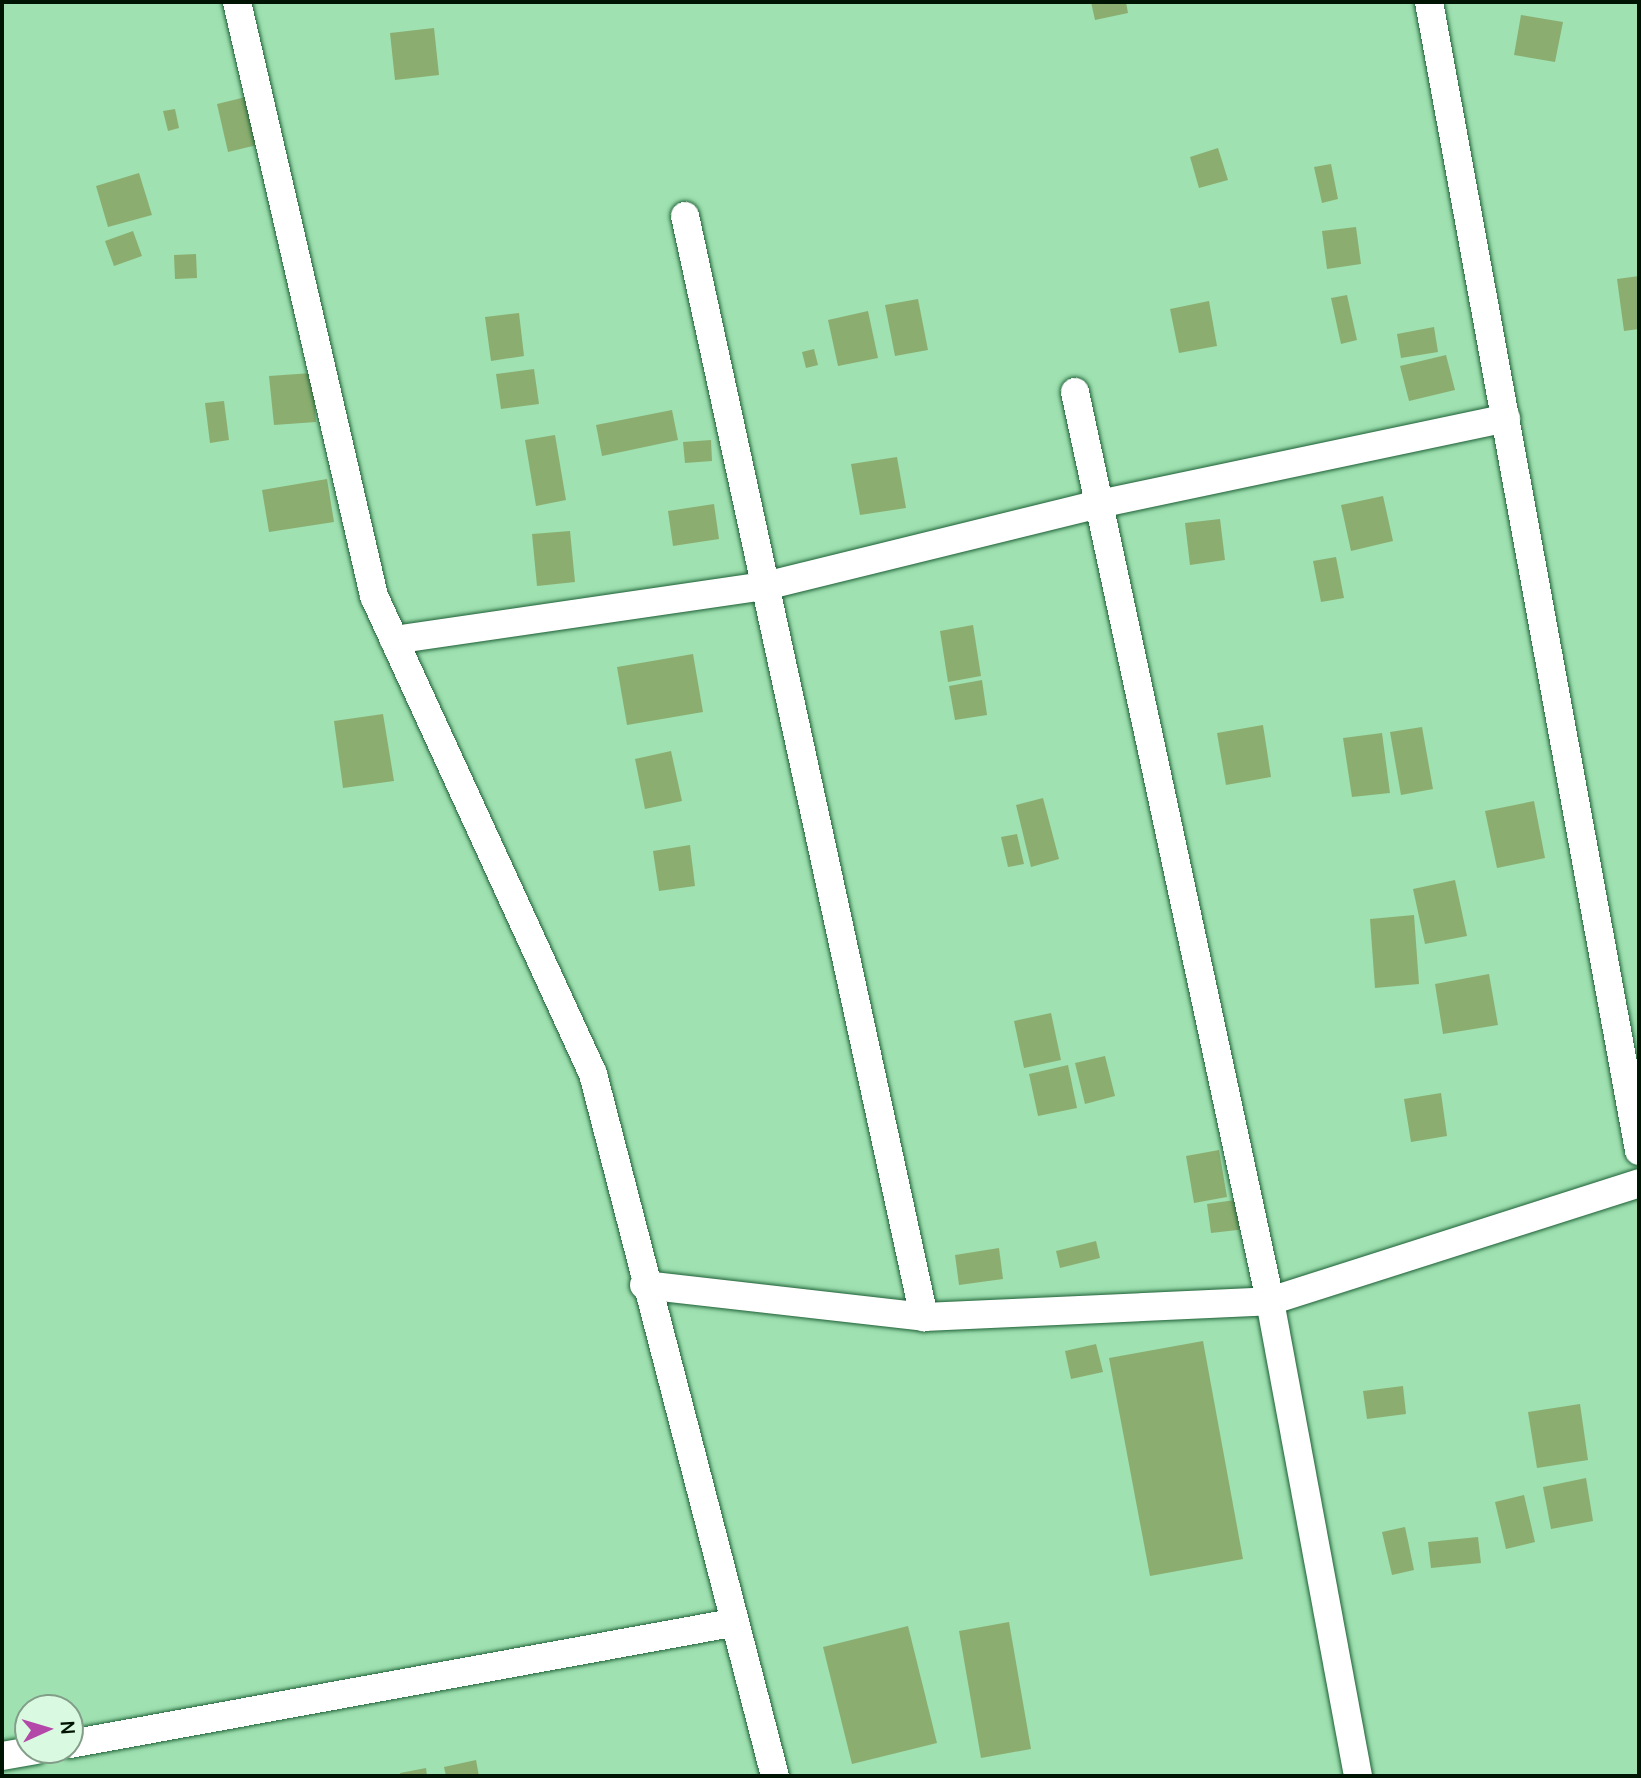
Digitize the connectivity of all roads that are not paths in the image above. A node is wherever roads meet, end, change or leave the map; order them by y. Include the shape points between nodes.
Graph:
1 (237, 2) edge
2 (1429, 2) edge
3 (685, 216) dead end
4 (1075, 392) dead end
5 (1506, 418) junction
6 (1099, 504) junction
7 (765, 586) junction
8 (394, 640) junction
9 (1639, 1151) edge
10 (1639, 1183) edge
11 (644, 1285) junction
12 (1270, 1301) junction
13 (923, 1317) junction
14 (732, 1623) junction
15 (84, 1741) edge
16 (775, 1776) edge
17 (1358, 1776) edge

1 - 8 street via 373,596
2 - 5 street
3 - 7 street
4 - 6 street
5 - 6 street
5 - 9 street
6 - 7 street
6 - 12 street
7 - 8 street
7 - 13 street
8 - 11 street via 593,1074
10 - 12 street
11 - 13 street
11 - 14 street
12 - 13 street
12 - 17 street
14 - 15 street
14 - 16 street

